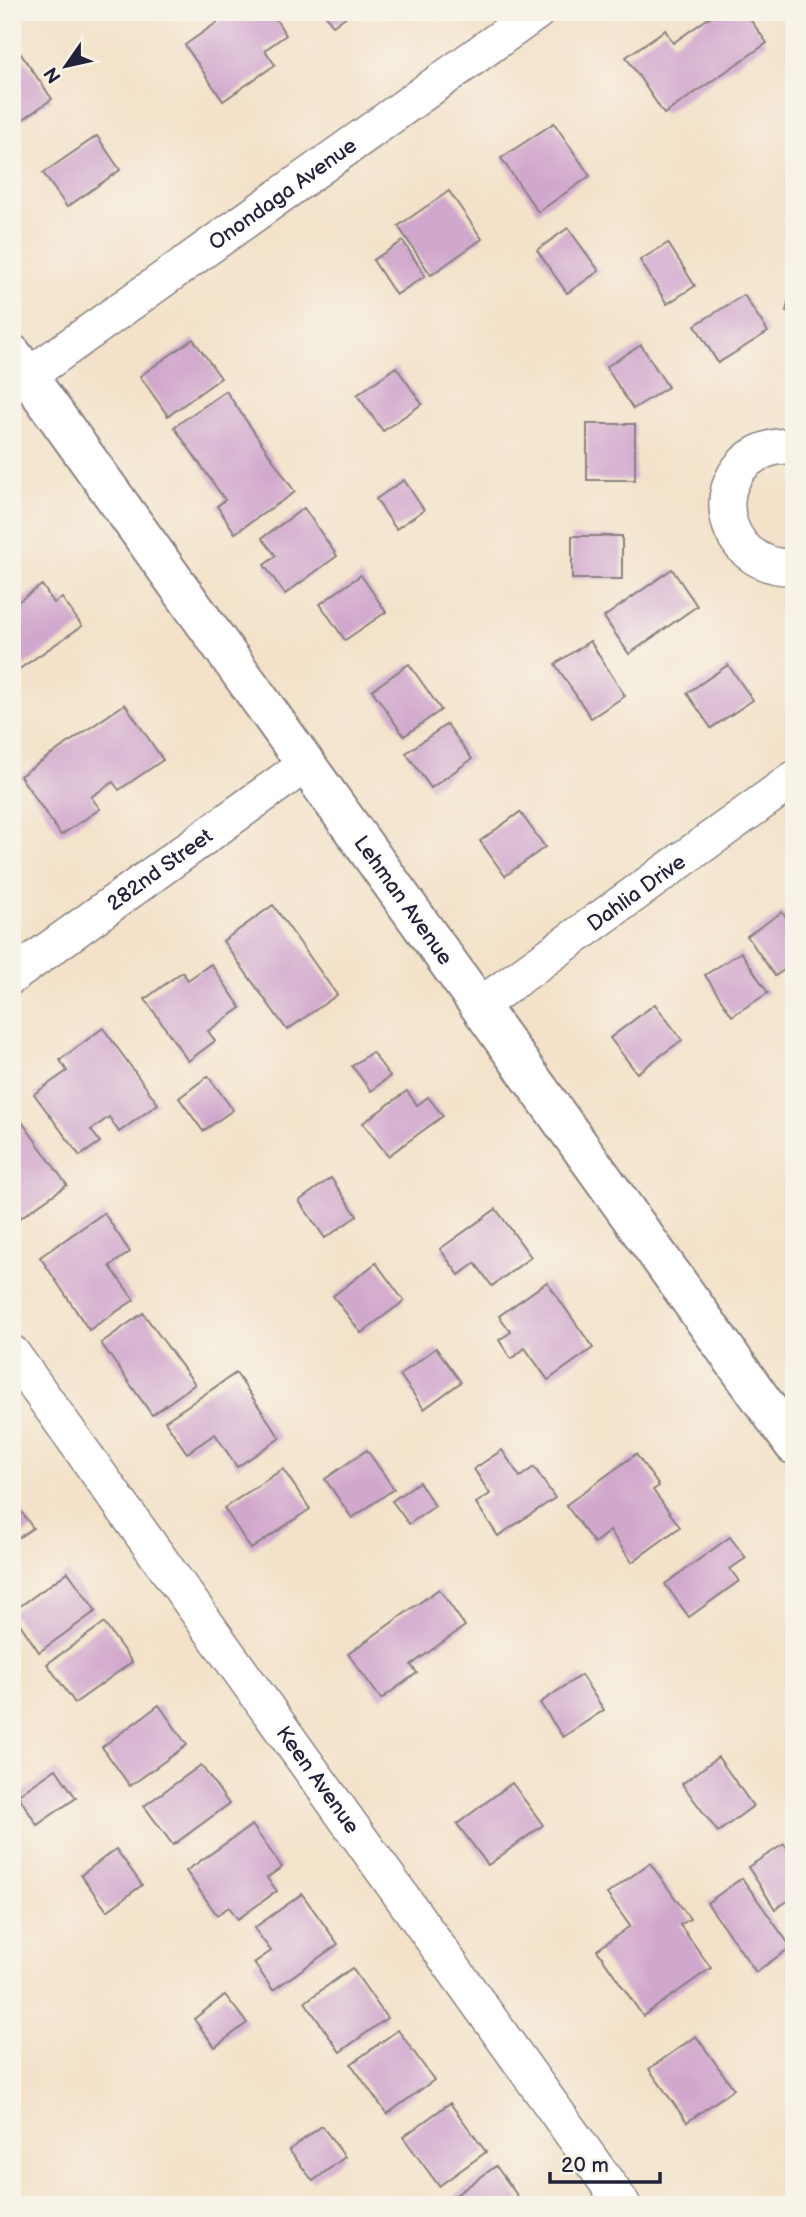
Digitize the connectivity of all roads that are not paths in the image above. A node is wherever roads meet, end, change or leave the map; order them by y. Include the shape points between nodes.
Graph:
1 (537, 12) edge
2 (19, 369) edge
3 (794, 446) edge
4 (794, 567) edge
5 (306, 764) junction
6 (794, 779) edge
7 (12, 976) edge
8 (479, 1006) junction
9 (12, 1353) edge
10 (794, 1445) edge
11 (623, 2205) edge

1 - 2 street, Onondaga Avenue
2 - 5 street, Lehman Avenue
3 - 4 street via 763,451 738,470 728,489 727,518 738,543 762,563
5 - 7 street, 282nd Street
5 - 8 street, Lehman Avenue
6 - 8 street, Dahlia Drive
8 - 10 street, Lehman Avenue
9 - 11 street, Keen Avenue

